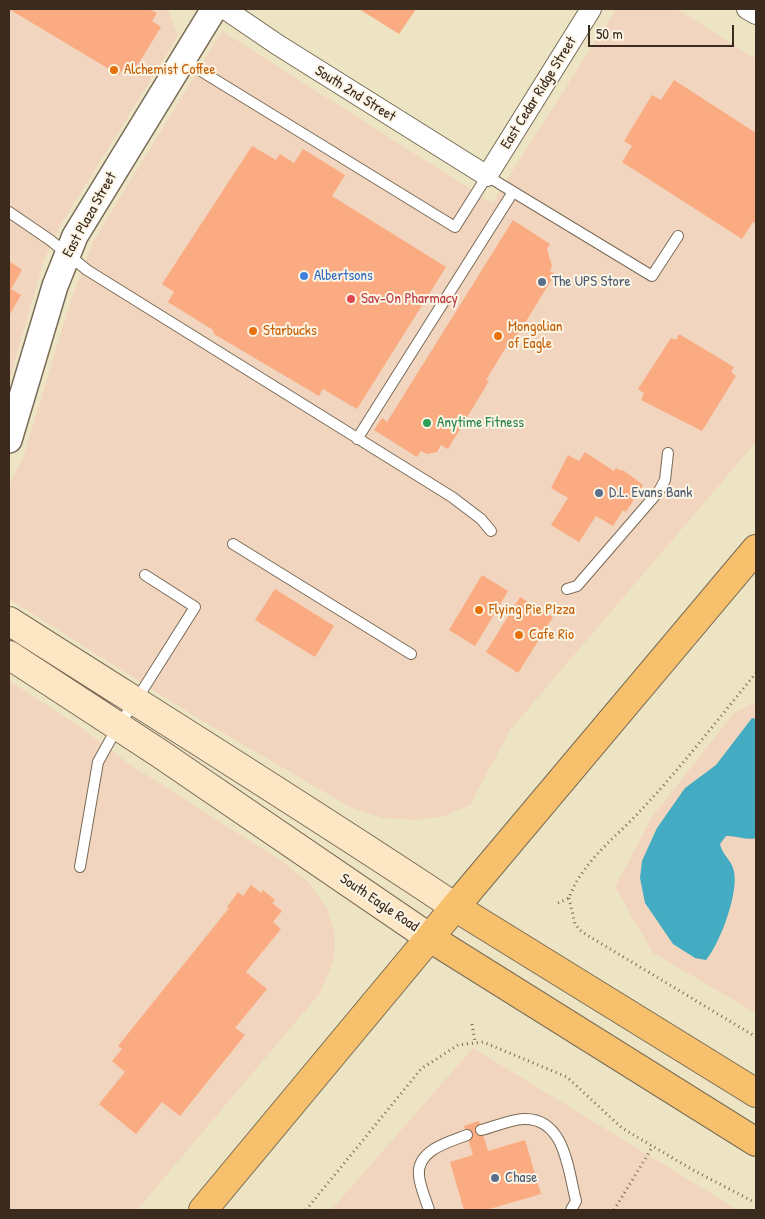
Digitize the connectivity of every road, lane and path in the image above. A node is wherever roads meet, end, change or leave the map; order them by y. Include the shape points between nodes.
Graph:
1 (214, 9) edge
2 (225, 9) edge
3 (591, 9) edge
4 (747, 9) edge
5 (756, 14) edge
6 (183, 60) junction
7 (487, 176) junction
8 (513, 192) junction
9 (9, 212) edge
10 (678, 236) dead end
11 (67, 255) junction
12 (357, 438) junction
13 (9, 440) edge
14 (668, 453) dead end
15 (491, 532) dead end
16 (233, 544) dead end
17 (756, 549) edge
18 (145, 575) dead end
19 (567, 589) dead end
20 (9, 621) edge
21 (411, 654) dead end
22 (9, 655) edge
23 (756, 673) edge
24 (135, 702) junction
25 (118, 726) junction
26 (80, 867) dead end
27 (569, 898) junction
28 (558, 903) dead end
29 (455, 907) junction
30 (430, 938) junction
31 (472, 1024) dead end
32 (756, 1037) edge
33 (475, 1042) junction
34 (756, 1093) edge
35 (481, 1130) dead end
36 (467, 1135) dead end
37 (756, 1142) edge
38 (653, 1146) junction
39 (756, 1203) edge
40 (203, 1210) edge
41 (306, 1210) edge
42 (430, 1210) edge
43 (571, 1210) edge
44 (614, 1210) edge

1 - 6 street, East Plaza Street
2 - 7 street, South 2nd Street
3 - 7 street, East Cedar Ridge Street
4 - 5 street
6 - 7 lane via 455,227
6 - 11 street, East Plaza Street via 79,229
7 - 8 lane
8 - 10 lane via 652,276
8 - 12 lane
9 - 11 lane
11 - 12 lane via 94,275
11 - 13 street, East Plaza Street via 20,392
12 - 15 lane via 452,498 481,519
14 - 19 lane via 665,480 659,491 577,586
16 - 21 lane
17 - 29 main road
18 - 24 lane via 194,607
20 - 24 main road
22 - 25 main road, South Eagle Road
23 - 27 path via 642,809 607,842 573,886
24 - 25 lane
24 - 29 main road via 288,796
25 - 26 lane via 98,762
25 - 30 main road, South Eagle Road
27 - 28 path
27 - 32 path via 575,924 582,932
29 - 30 main road
29 - 34 main road
30 - 37 main road, South Eagle Road
30 - 40 main road
31 - 33 path
33 - 38 path via 483,1042 567,1077 622,1128
33 - 41 path via 458,1045 421,1069
35 - 43 lane via 522,1119 544,1122 561,1142 576,1201
36 - 42 lane via 434,1147 422,1163 418,1175
38 - 39 path
38 - 44 path

